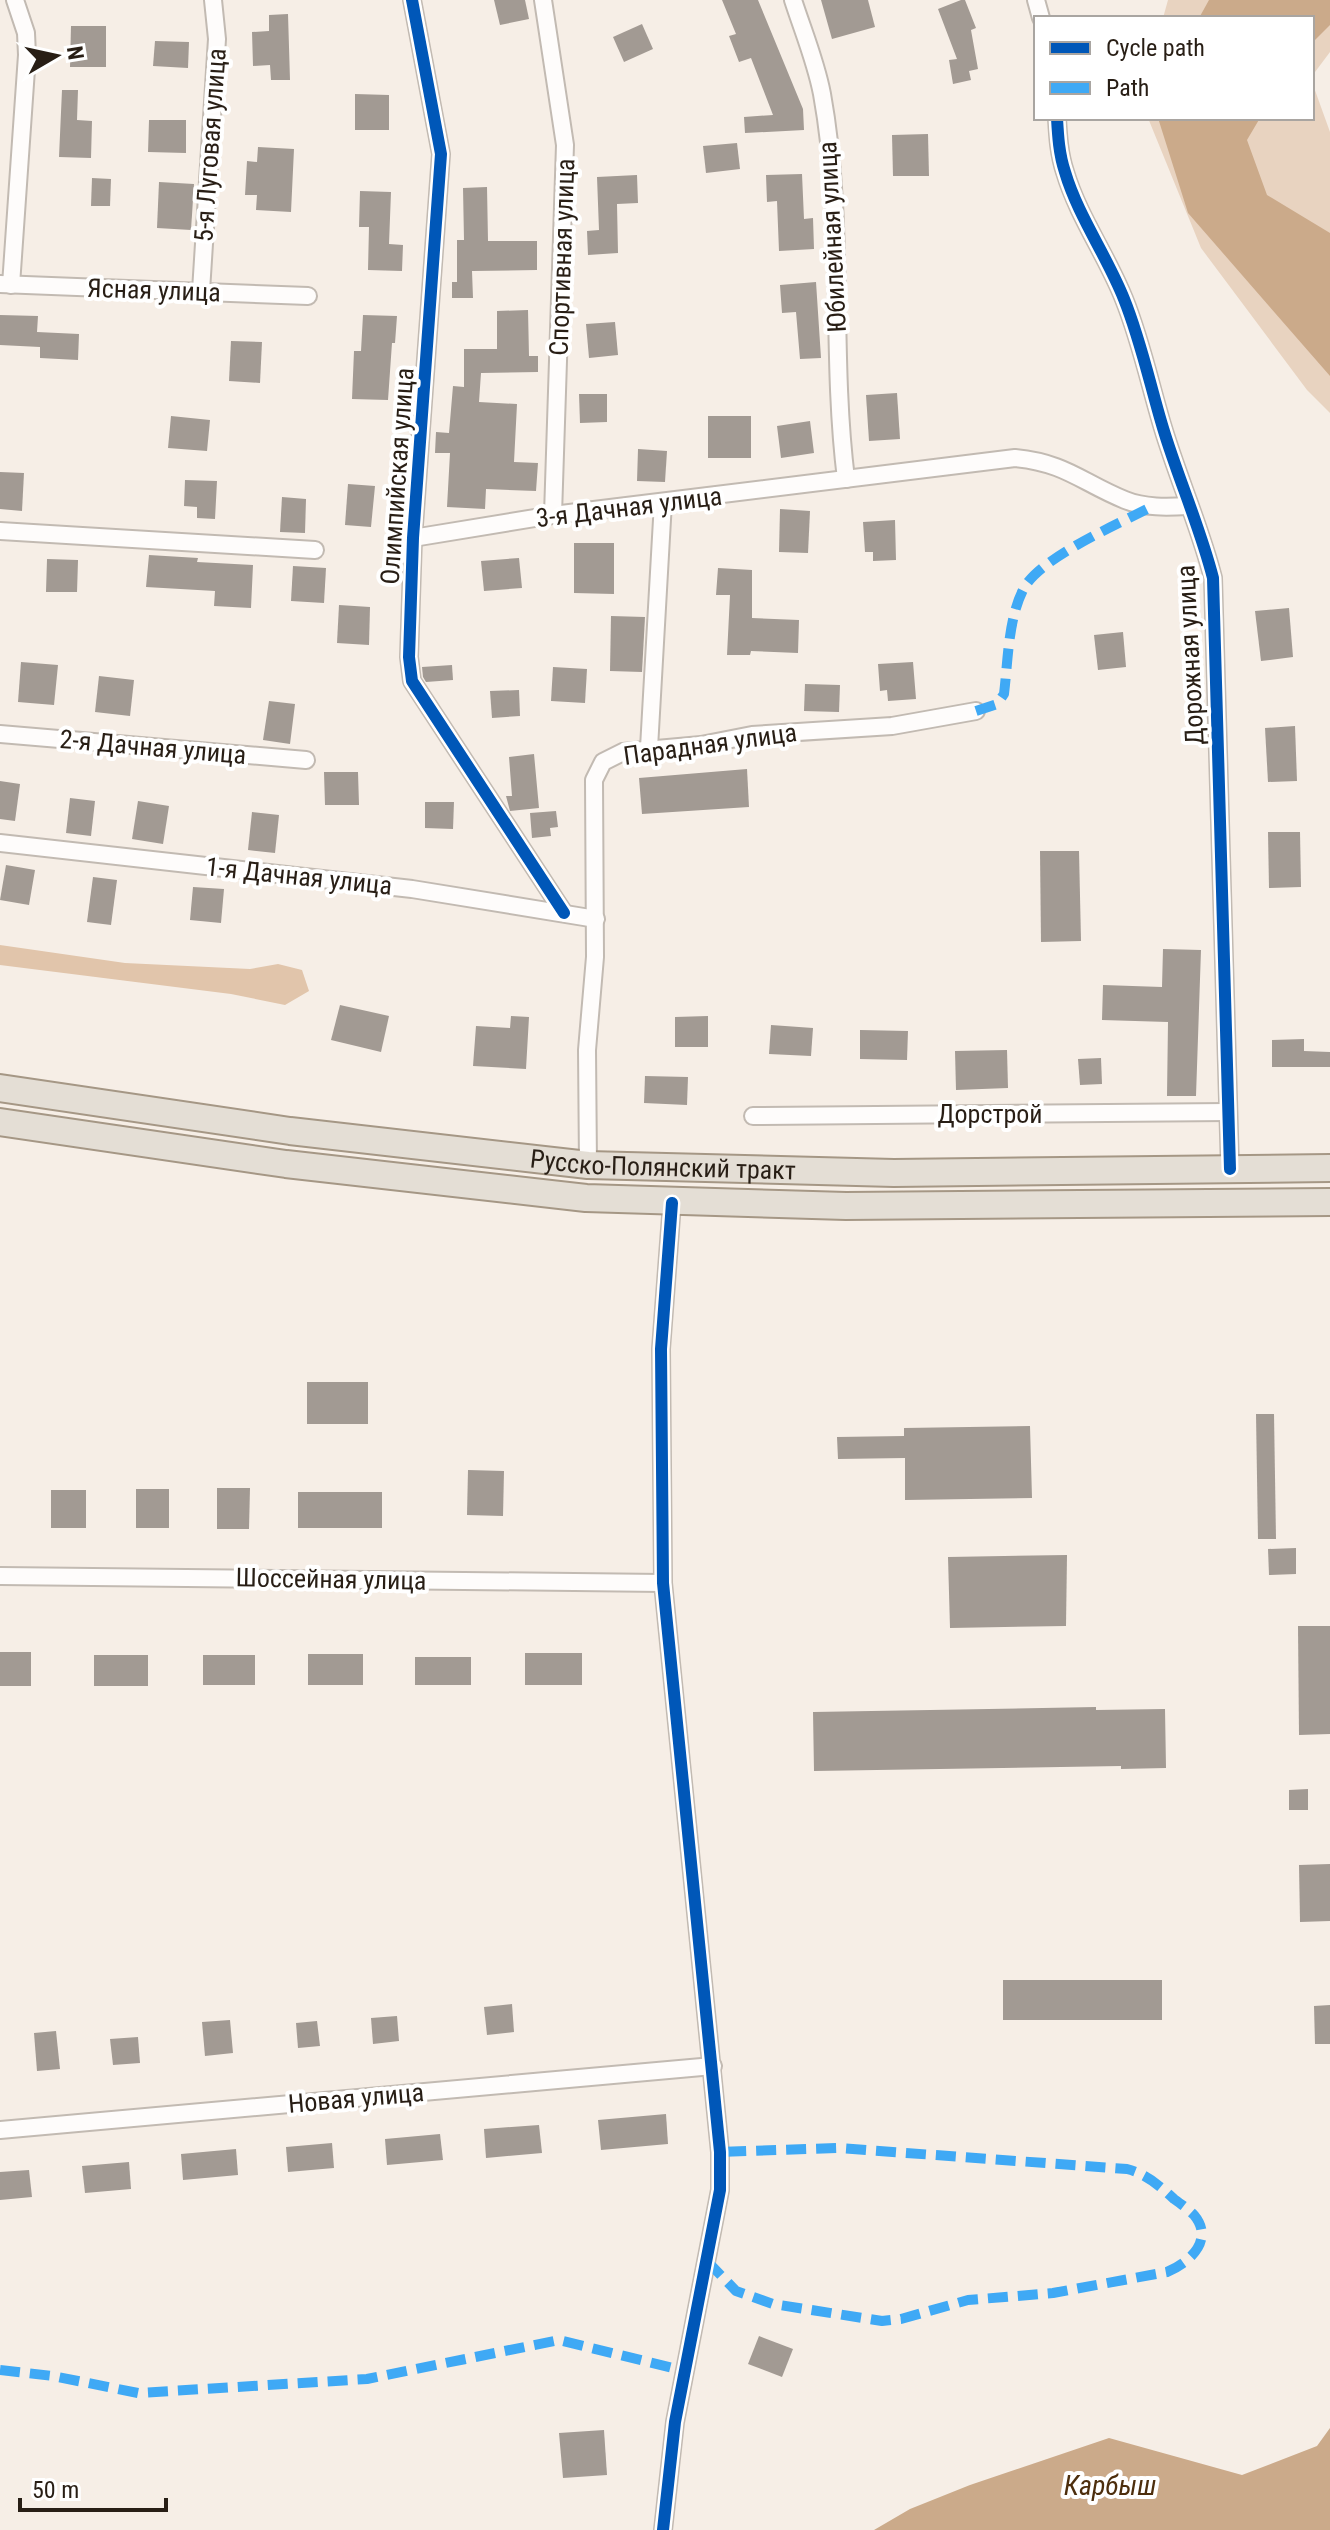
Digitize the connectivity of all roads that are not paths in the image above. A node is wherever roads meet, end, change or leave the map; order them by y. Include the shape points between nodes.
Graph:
1 (15, 0) edge
2 (213, 0) edge
3 (412, 0) edge
4 (543, 0) edge
5 (793, 0) edge
6 (1057, 120) edge
7 (5, 284) edge
8 (201, 291) junction
9 (308, 296) dead end
10 (846, 479) junction
11 (663, 502) junction
12 (1188, 506) junction
13 (553, 515) junction
14 (0, 531) edge
15 (413, 538) junction
16 (315, 550) dead end
17 (976, 711) dead end
18 (0, 734) edge
19 (649, 748) junction
20 (306, 760) dead end
21 (0, 843) edge
22 (564, 913) junction
23 (596, 919) junction
24 (0, 1088) edge
25 (1228, 1112) junction
26 (753, 1116) dead end
27 (0, 1122) edge
28 (588, 1165) junction
29 (1330, 1168) edge
30 (1230, 1169) junction
31 (1330, 1202) edge
32 (672, 1203) junction
33 (0, 1576) edge
34 (663, 1583) junction
35 (713, 2066) junction
36 (0, 2130) edge
37 (663, 2530) edge

1 - 7 street via 27,55
2 - 8 street, 5-я Луговая улица via 217,39
3 - 15 street, Олимпийская улица via 441,154
4 - 13 street, Спортивная улица via 565,145
5 - 10 street, Юбилейная улица via 826,122
6 - 12 street, Дорожная улица via 1065,174 1124,299
7 - 8 street, Ясная улица
8 - 9 street, Ясная улица
10 - 11 street, 3-я Дачная улица
10 - 12 street, 3-я Дачная улица via 1015,458 1066,469 1128,501
11 - 13 street, 3-я Дачная улица
11 - 19 street
12 - 25 street, Дорожная улица via 1213,578
13 - 15 street, 3-я Дачная улица
14 - 16 street
15 - 22 street, Олимпийская улица via 412,681
17 - 19 street, Парадная улица via 892,726
18 - 20 street, 2-я Дачная улица
19 - 23 street, Парадная улица via 603,762 594,780
21 - 22 street, 1-я Дачная улица via 412,889
22 - 23 street, 1-я Дачная улица
23 - 28 street, Парадная улица via 587,1050
24 - 28 main road, Русско-Полянский тракт via 290,1131
25 - 26 street, Дорстрой
25 - 30 street, Дорожная улица
27 - 32 main road, Русско-Полянский тракт via 286,1164
28 - 30 main road, Русско-Полянский тракт via 894,1173
29 - 30 main road, Русско-Полянский тракт
31 - 32 main road, Русско-Полянский тракт
32 - 34 street via 661,1349
33 - 34 street, Шоссейная улица
34 - 35 street
35 - 36 street, Новая улица
35 - 37 street via 720,2190 675,2422

